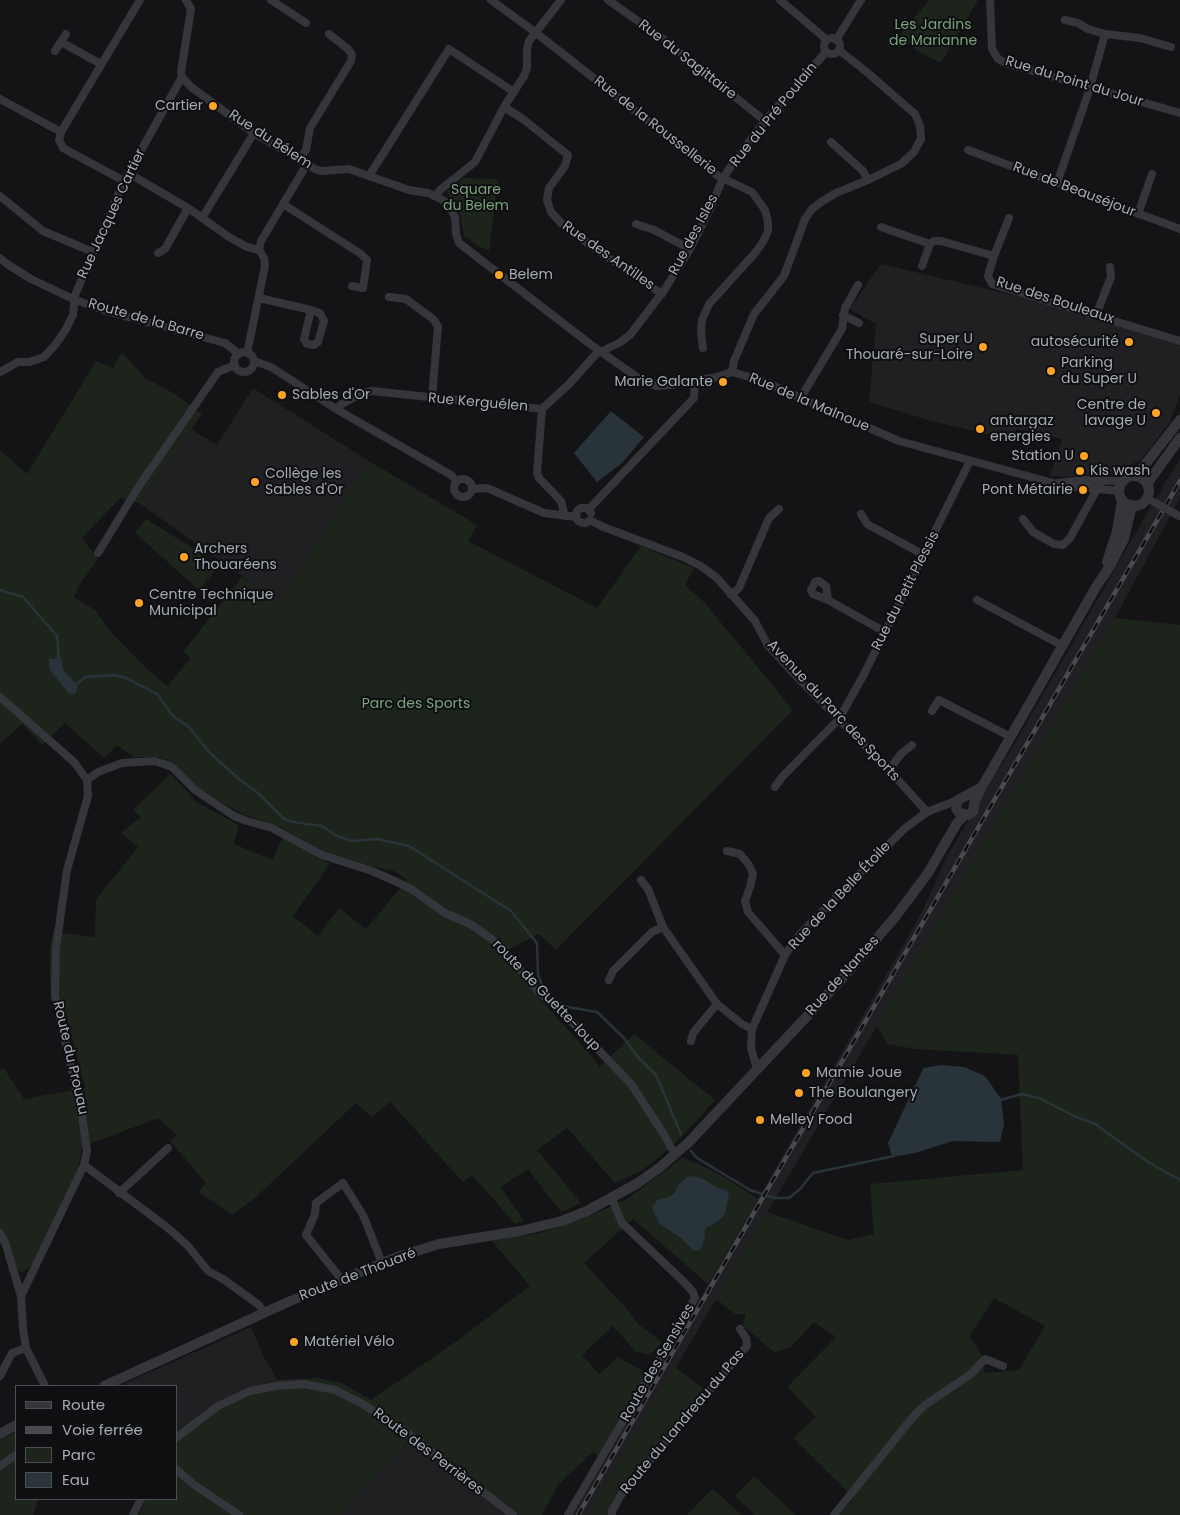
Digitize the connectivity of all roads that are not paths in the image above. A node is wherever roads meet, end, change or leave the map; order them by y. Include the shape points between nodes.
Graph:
1 (140, 0) edge
2 (186, 0) edge
3 (271, 0) edge
4 (491, 0) edge
5 (560, 0) edge
6 (608, 0) edge
7 (780, 0) edge
8 (862, 0) edge
9 (990, 0) edge
10 (1065, 20) dead end
11 (306, 23) dead end
12 (535, 32) junction
13 (66, 34) dead end
14 (329, 34) dead end
15 (1105, 34) junction
16 (827, 40) junction
17 (836, 40) junction
18 (61, 42) junction
19 (1171, 47) dead end
20 (838, 50) junction
21 (55, 51) dead end
22 (826, 52) junction
23 (101, 64) junction
24 (182, 77) junction
25 (1090, 88) junction
26 (514, 92) junction
27 (0, 99) edge
28 (504, 107) junction
29 (1180, 113) edge
30 (765, 120) junction
31 (60, 132) junction
32 (254, 132) junction
33 (831, 142) dead end
34 (968, 150) dead end
35 (299, 159) junction
36 (307, 164) junction
37 (128, 173) junction
38 (1152, 174) dead end
39 (369, 176) junction
40 (723, 178) junction
41 (868, 180) junction
42 (124, 181) junction
43 (1057, 183) junction
44 (0, 196) edge
45 (436, 196) junction
46 (283, 204) junction
47 (188, 208) junction
48 (1138, 214) junction
49 (202, 218) junction
50 (1009, 218) dead end
51 (636, 224) dead end
52 (881, 227) dead end
53 (1180, 229) edge
54 (930, 244) junction
55 (690, 249) junction
56 (259, 250) junction
57 (93, 252) junction
58 (158, 253) dead end
59 (994, 256) junction
60 (0, 258) edge
61 (922, 266) dead end
62 (1110, 267) dead end
63 (858, 285) dead end
64 (352, 286) dead end
65 (662, 294) junction
66 (388, 297) dead end
67 (258, 298) junction
68 (74, 299) junction
69 (311, 310) dead end
70 (843, 315) junction
71 (1096, 315) junction
72 (859, 323) dead end
73 (1180, 341) edge
74 (704, 348) dead end
75 (601, 352) junction
76 (243, 354) junction
77 (254, 361) junction
78 (235, 365) junction
79 (0, 372) edge
80 (732, 372) junction
81 (695, 381) junction
82 (432, 398) junction
83 (800, 399) junction
84 (336, 409) junction
85 (542, 409) junction
86 (1180, 420) edge
87 (1180, 438) edge
88 (970, 461) junction
89 (1136, 476) junction
90 (1102, 480) junction
91 (457, 481) junction
92 (1056, 484) junction
93 (1147, 484) junction
94 (472, 488) junction
95 (1097, 488) junction
96 (1122, 491) junction
97 (1150, 500) junction
98 (1132, 505) junction
99 (779, 509) dead end
100 (589, 510) junction
101 (861, 514) dead end
102 (565, 516) junction
103 (1180, 516) edge
104 (576, 517) junction
105 (1023, 519) dead end
106 (590, 520) junction
107 (98, 552) dead end
108 (924, 555) junction
109 (1096, 587) junction
110 (731, 595) junction
111 (828, 600) dead end
112 (977, 600) dead end
113 (885, 632) junction
114 (1063, 646) junction
115 (0, 697) edge
116 (932, 711) dead end
117 (839, 719) junction
118 (1011, 737) junction
119 (912, 745) dead end
120 (889, 770) junction
121 (87, 780) junction
122 (775, 787) dead end
123 (982, 787) junction
124 (974, 803) junction
125 (958, 809) junction
126 (927, 812) junction
127 (727, 851) dead end
128 (641, 880) dead end
129 (663, 927) junction
130 (785, 955) junction
131 (609, 980) dead end
132 (717, 1004) junction
133 (752, 1029) junction
134 (691, 1041) dead end
135 (757, 1069) junction
136 (713, 1116) joint
137 (168, 1148) dead end
138 (675, 1155) junction
139 (84, 1165) junction
140 (119, 1193) junction
141 (612, 1199) junction
142 (0, 1233) edge
143 (382, 1263) junction
144 (342, 1280) junction
145 (21, 1296) junction
146 (264, 1313) junction
147 (740, 1329) dead end
148 (26, 1348) junction
149 (1003, 1366) dead end
150 (0, 1376) edge
151 (44, 1385) edge
152 (106, 1385) edge
153 (15, 1426) edge
154 (0, 1434) edge
155 (178, 1436) edge
156 (15, 1456) edge
157 (0, 1466) edge
158 (178, 1471) edge
159 (140, 1500) edge
160 (133, 1515) edge
161 (239, 1515) edge
162 (513, 1515) edge
163 (568, 1515) edge
164 (612, 1515) edge
165 (834, 1515) edge

1 - 23 street
2 - 24 street via 191,10
3 - 11 street
4 - 12 street, Rue de la Roussellerie
5 - 12 street
6 - 30 street, Rue du Sagittaire via 662,38
7 - 16 street
8 - 17 street
9 - 25 street, Rue du Point du Jour via 992,49 998,59
10 - 15 street
12 - 26 street via 527,49 527,68
12 - 40 street, Rue de la Roussellerie
13 - 18 street
14 - 35 street via 348,49 351,61 310,128 306,150
15 - 19 street via 1140,38
15 - 25 street
16 - 17 street
16 - 22 street via 824,45
17 - 20 street via 840,46
18 - 21 street
18 - 23 street
20 - 22 street via 833,54
20 - 41 street via 915,114 920,126 921,139 914,152 901,164
22 - 30 street, Rue du Pré Poulain
23 - 31 street
24 - 32 street, Rue du Bélem
24 - 37 street, Rue Jacques Cartier
25 - 29 street, Rue du Point du Jour
25 - 43 street
26 - 28 street
26 - 39 street via 449,49
27 - 31 street
28 - 45 street via 475,162
28 - 65 street, Rue des Antilles via 568,155 565,166 549,188 547,200 551,212 594,248
30 - 40 street, Rue du Pré Poulain
31 - 42 street via 63,148
32 - 35 street, Rue du Bélem
32 - 49 street
33 - 41 street
34 - 43 street, Rue de Beauséjour
35 - 36 street, Rue du Bélem
36 - 39 street, Rue du Bélem via 322,171 343,168
36 - 46 street
37 - 42 street, Rue Jacques Cartier
37 - 47 street
38 - 48 street
39 - 45 street, Rue du Bélem
40 - 55 street, Rue des Isles
40 - 74 street, Rue de la Roussellerie via 752,192 765,210 768,231 755,253 709,304 702,320
41 - 80 street via 836,193 812,209 805,219 784,276 754,314
42 - 57 street, Rue Jacques Cartier
43 - 48 street, Rue de Beauséjour
44 - 57 street via 43,231
45 - 75 street via 449,205 455,217 459,243
46 - 56 street
46 - 64 street via 361,254 366,260 363,288
47 - 49 street
47 - 58 street via 165,249
48 - 53 street, Rue de Beauséjour
49 - 56 street via 229,237
50 - 59 street
51 - 55 street
52 - 54 street, Rue des Bouleaux
54 - 59 street, Rue des Bouleaux via 941,240
54 - 61 street
55 - 65 street, Rue des Isles
56 - 67 street via 265,266
57 - 68 street, Rue Jacques Cartier
59 - 71 street, Rue des Bouleaux via 988,276 992,284
60 - 68 street, Route de la Barre via 31,279
62 - 71 street via 1110,277
63 - 70 street
65 - 75 street, Rue des Isles via 630,335
66 - 82 street via 406,299 438,326
67 - 69 street
67 - 76 street
68 - 76 street, Route de la Barre via 106,312 225,343
68 - 79 street, Rue Jacques Cartier via 73,315 66,329 44,357 18,362
70 - 72 street
70 - 83 street via 842,329
71 - 73 street, Rue des Bouleaux
75 - 81 street via 641,380 656,386
75 - 85 street, Rue Kerguélen
76 - 77 street via 252,356
76 - 78 street via 235,359
77 - 78 street via 246,372 239,371
77 - 84 street via 271,367
78 - 107 street via 218,372
80 - 81 street, Rue de la Malnoue
80 - 83 street, Rue de la Malnoue via 760,380
81 - 100 street via 694,398
82 - 84 street, Rue Kerguélen via 372,391 362,393
82 - 85 street, Rue Kerguélen
83 - 88 street, Rue de la Malnoue via 899,441
84 - 91 street
85 - 102 street via 537,473 561,501
86 - 89 street
87 - 93 street
88 - 92 street, Rue de la Malnoue
88 - 108 street, Rue du Petit Plessis
89 - 93 street
89 - 96 street via 1129,477
90 - 92 street, Rue de la Malnoue
90 - 95 street
90 - 96 street, Rue de la Malnoue
91 - 94 street via 466,479
91 - 94 street via 454,489 458,495 468,495
92 - 95 street, Rue de la Malnoue
93 - 97 street
94 - 102 street via 487,488 532,509
95 - 96 street, Rue de la Malnoue
95 - 105 street via 1063,545 1054,544 1034,532
96 - 98 street
96 - 109 street, Rue de Nantes via 1117,531
97 - 98 street
97 - 103 street, bridge
98 - 109 street, Rue de Nantes via 1124,539
99 - 110 street via 769,518 739,588
100 - 104 street via 579,509
100 - 106 street
101 - 108 street via 867,524
102 - 104 street
104 - 106 street via 582,523
106 - 110 street, Avenue du Parc des Sports via 701,566
108 - 113 street, Rue du Petit Plessis
109 - 114 street, Rue de Nantes
110 - 117 street, Avenue du Parc des Sports via 795,675
111 - 113 street
112 - 114 street
113 - 117 street, Rue du Petit Plessis
114 - 118 street, Rue de Nantes
115 - 121 street via 74,762
116 - 118 street via 939,700
117 - 120 street, Avenue du Parc des Sports
117 - 122 street, Rue du Petit Plessis
118 - 123 street, Rue de Nantes
119 - 120 street
120 - 126 street, Avenue du Parc des Sports
121 - 138 street, route de Guette-loup via 98,772 122,764 155,761 172,767 194,790 234,816 272,828 322,855 372,871 411,889 444,913 472,924 501,946 538,990 631,1084
121 - 139 street, Route du Prouau via 88,796 67,870 56,948 55,996 86,1136
123 - 124 street, Rue de Nantes
123 - 125 street, Rue de Nantes
124 - 125 street via 971,798
124 - 125 street, Rue de Nantes via 972,812
125 - 126 street, Rue de la Belle Étoile
125 - 135 street, Rue de Nantes via 928,873 896,916
126 - 130 street, Rue de la Belle Étoile via 904,829 800,934
127 - 130 street via 740,854 749,865 753,874 745,901 748,912
128 - 129 street via 648,889
129 - 131 street via 652,932
129 - 132 street
130 - 133 street, Rue de la Belle Étoile
132 - 133 street
132 - 134 street via 693,1033
133 - 135 street, Rue de la Belle Étoile via 751,1048
135 - 136 street, Rue de Nantes
136 - 138 street, Route de Thouaré
137 - 140 street
138 - 141 street, Route de Thouaré
139 - 140 street
139 - 145 street, Route du Prouau
140 - 146 street via 168,1228 208,1271 259,1305
141 - 143 street, Route de Thouaré via 539,1228 439,1244
141 - 163 street, Route des Sensives via 622,1223 688,1287 695,1298
142 - 145 street
143 - 144 street, Route de Thouaré
143 - 144 street via 363,1215 343,1183 316,1203 306,1234
144 - 146 street, Route de Thouaré
145 - 148 street
146 - 152 street, Route de Thouaré
147 - 164 street, Route du Landreau du Pas via 747,1346 621,1495
148 - 150 street via 12,1353
148 - 151 street
149 - 165 street via 985,1359 971,1374 925,1405
153 - 154 street
155 - 162 street, Route des Perrières via 218,1406 250,1392 304,1384 335,1390 402,1429
156 - 157 street
158 - 161 street
159 - 160 street

